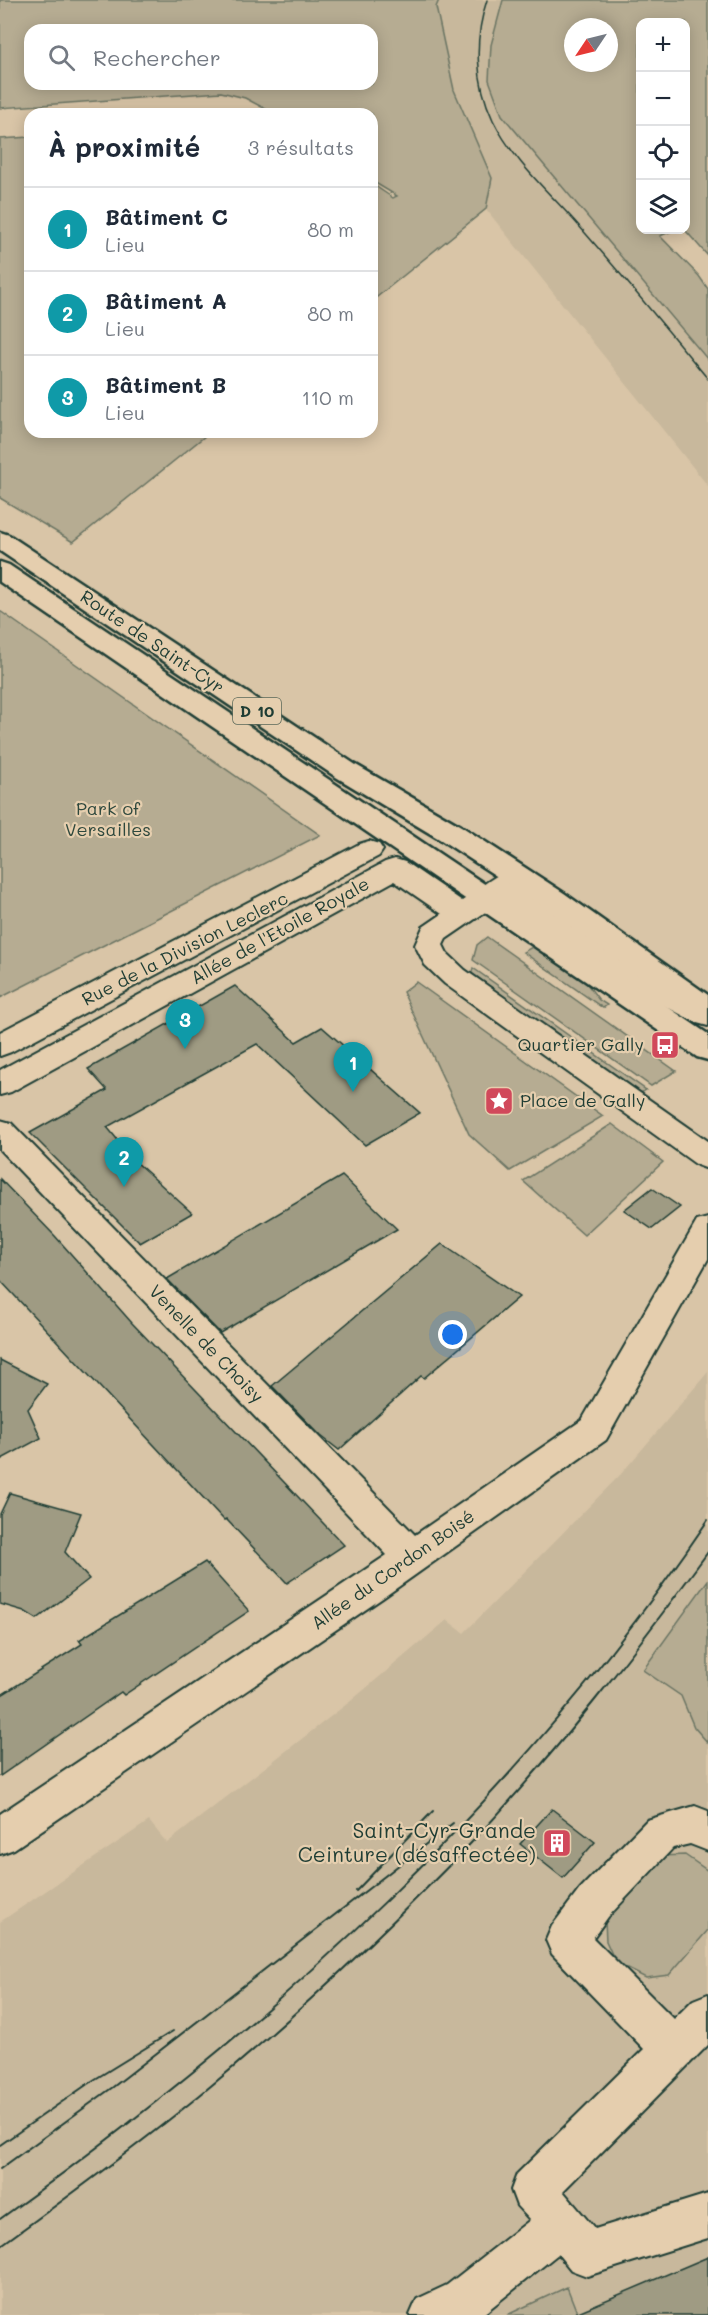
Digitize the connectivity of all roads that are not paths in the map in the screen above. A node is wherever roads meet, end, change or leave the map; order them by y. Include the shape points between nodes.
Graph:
1 (0, 540) edge
2 (0, 570) edge
3 (369, 850) dead end
4 (491, 894) junction
5 (708, 1010) edge
6 (708, 1016) edge
7 (0, 1045) edge
8 (708, 1049) edge
9 (0, 1084) edge
10 (0, 1131) edge
11 (708, 1157) edge
12 (708, 1230) edge
13 (413, 1557) junction
14 (708, 1833) edge
15 (0, 1836) edge
16 (708, 2015) edge
17 (674, 2049) junction
18 (708, 2216) edge
19 (561, 2224) junction
20 (433, 2315) edge

1 - 4 main road, Route de Saint-Cyr / D 10 via 346,771 451,833
2 - 4 main road, Route de Saint-Cyr / D 10
3 - 7 street, Rue de la Division Leclerc via 223,931
4 - 5 main road, D 10
4 - 6 street
4 - 8 main road, D 10
4 - 9 street, Allée de l'Etoile Royale via 395,868
4 - 11 street via 433,934 429,945 435,958 455,977
10 - 13 street, Venelle de Choisy
12 - 13 street, Allée du Cordon Boisé via 594,1430
13 - 15 street, Allée du Cordon Boisé
14 - 17 street via 695,1824 661,1833 594,1903 567,1940
16 - 17 street
17 - 19 street via 533,2190
18 - 19 street via 587,2254
19 - 20 street via 463,2301

